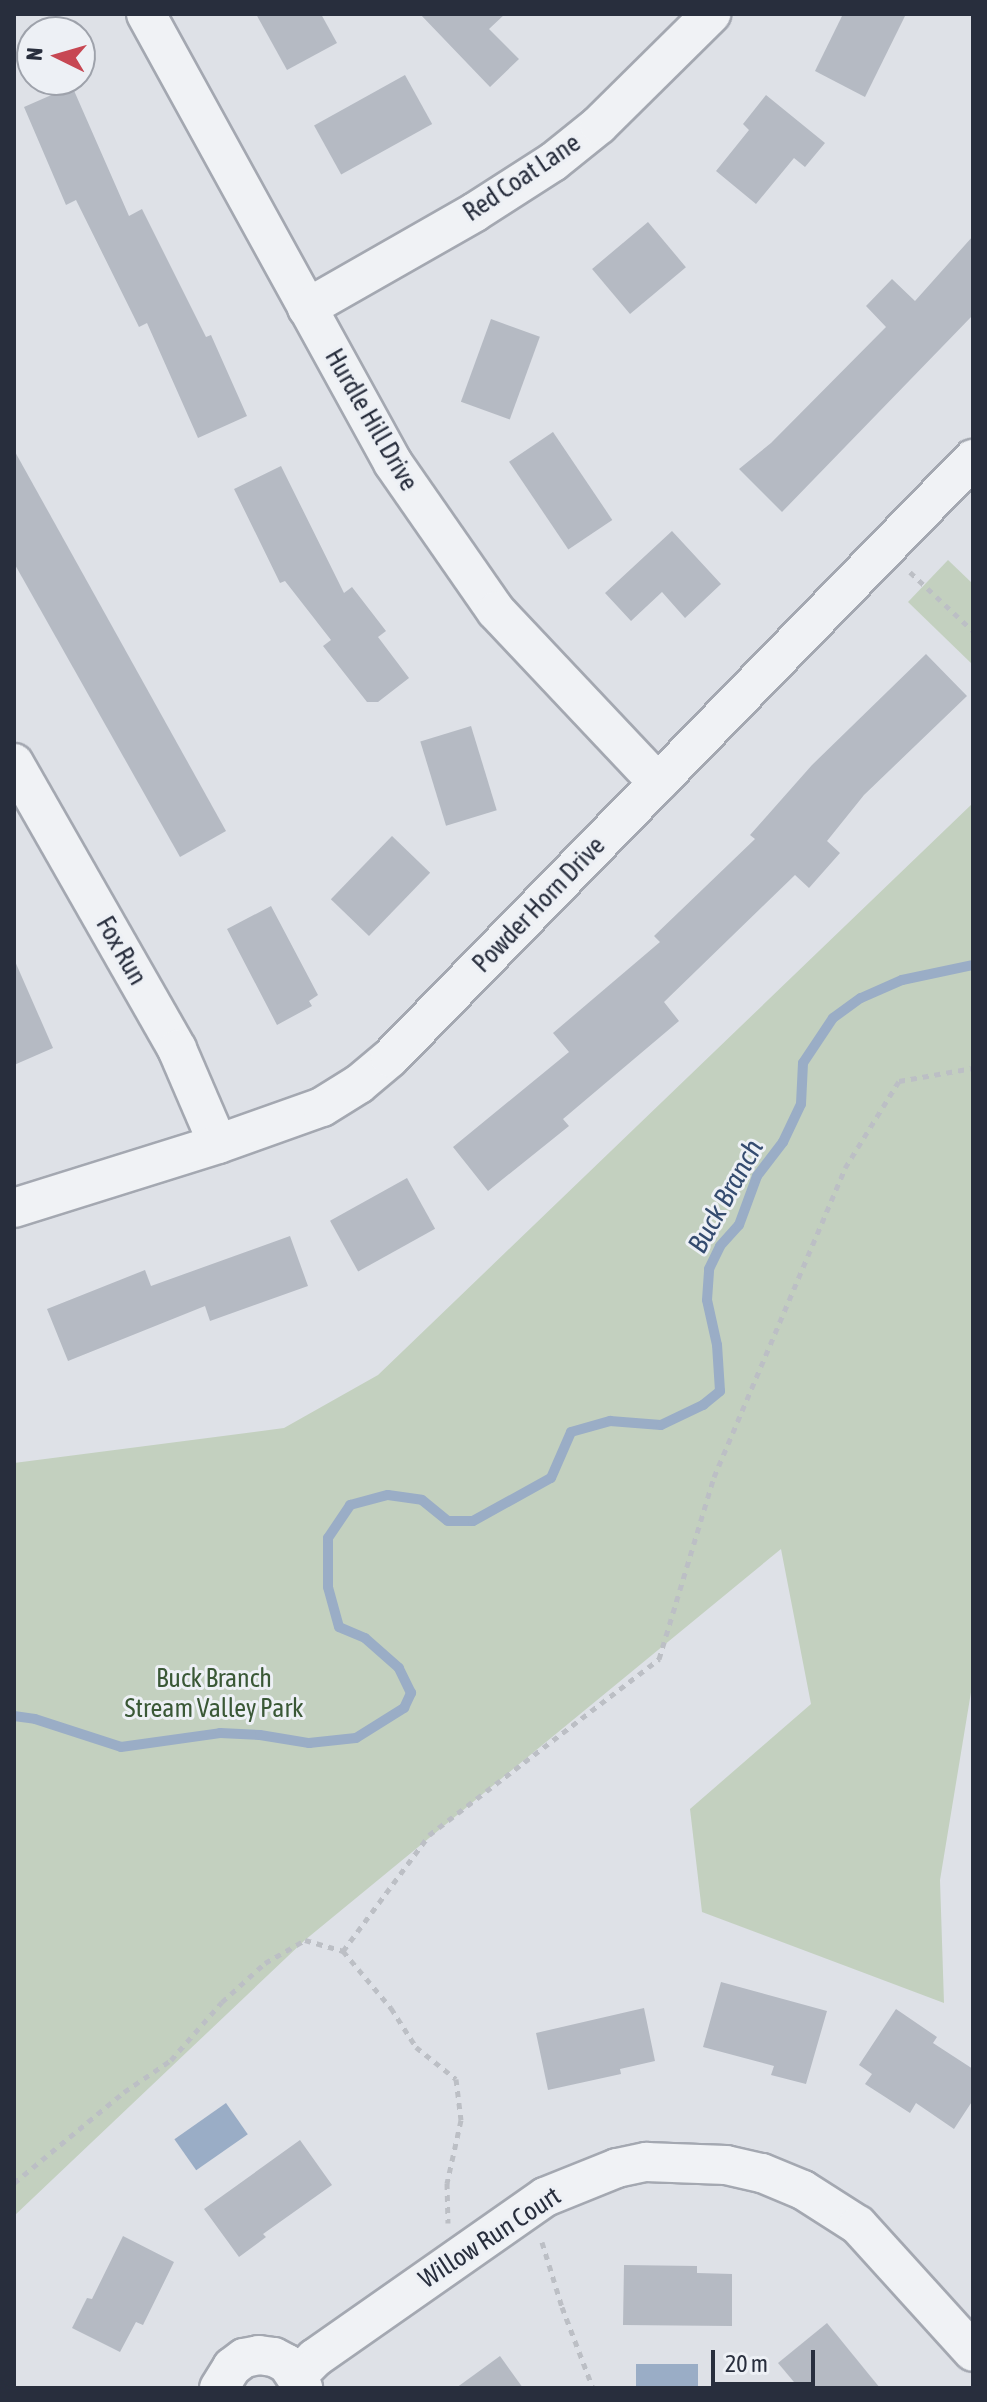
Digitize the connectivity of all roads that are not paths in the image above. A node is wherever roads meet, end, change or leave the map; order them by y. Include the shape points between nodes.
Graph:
1 (146, 14) edge
2 (711, 14) edge
3 (307, 308) junction
4 (973, 459) edge
5 (14, 763) edge
6 (658, 783) junction
7 (218, 1144) junction
8 (14, 1208) edge
9 (973, 2352) edge
10 (301, 2382) edge
11 (219, 2388) edge

1 - 3 street, Hurdle Hill Drive
2 - 3 street, Red Coat Lane via 599,125 553,162
3 - 6 street, Hurdle Hill Drive via 393,463 496,611
4 - 6 street, Powder Horn Drive
5 - 7 street, Fox Run via 177,1049
6 - 7 street, Powder Horn Drive via 380,1067 322,1107
7 - 8 street, Powder Horn Drive
9 - 10 street, Willow Run Court via 858,2225 803,2190 726,2165 646,2162 617,2168 529,2207 315,2358
10 - 11 street, Willow Run Court via 274,2357 259,2355 232,2367

